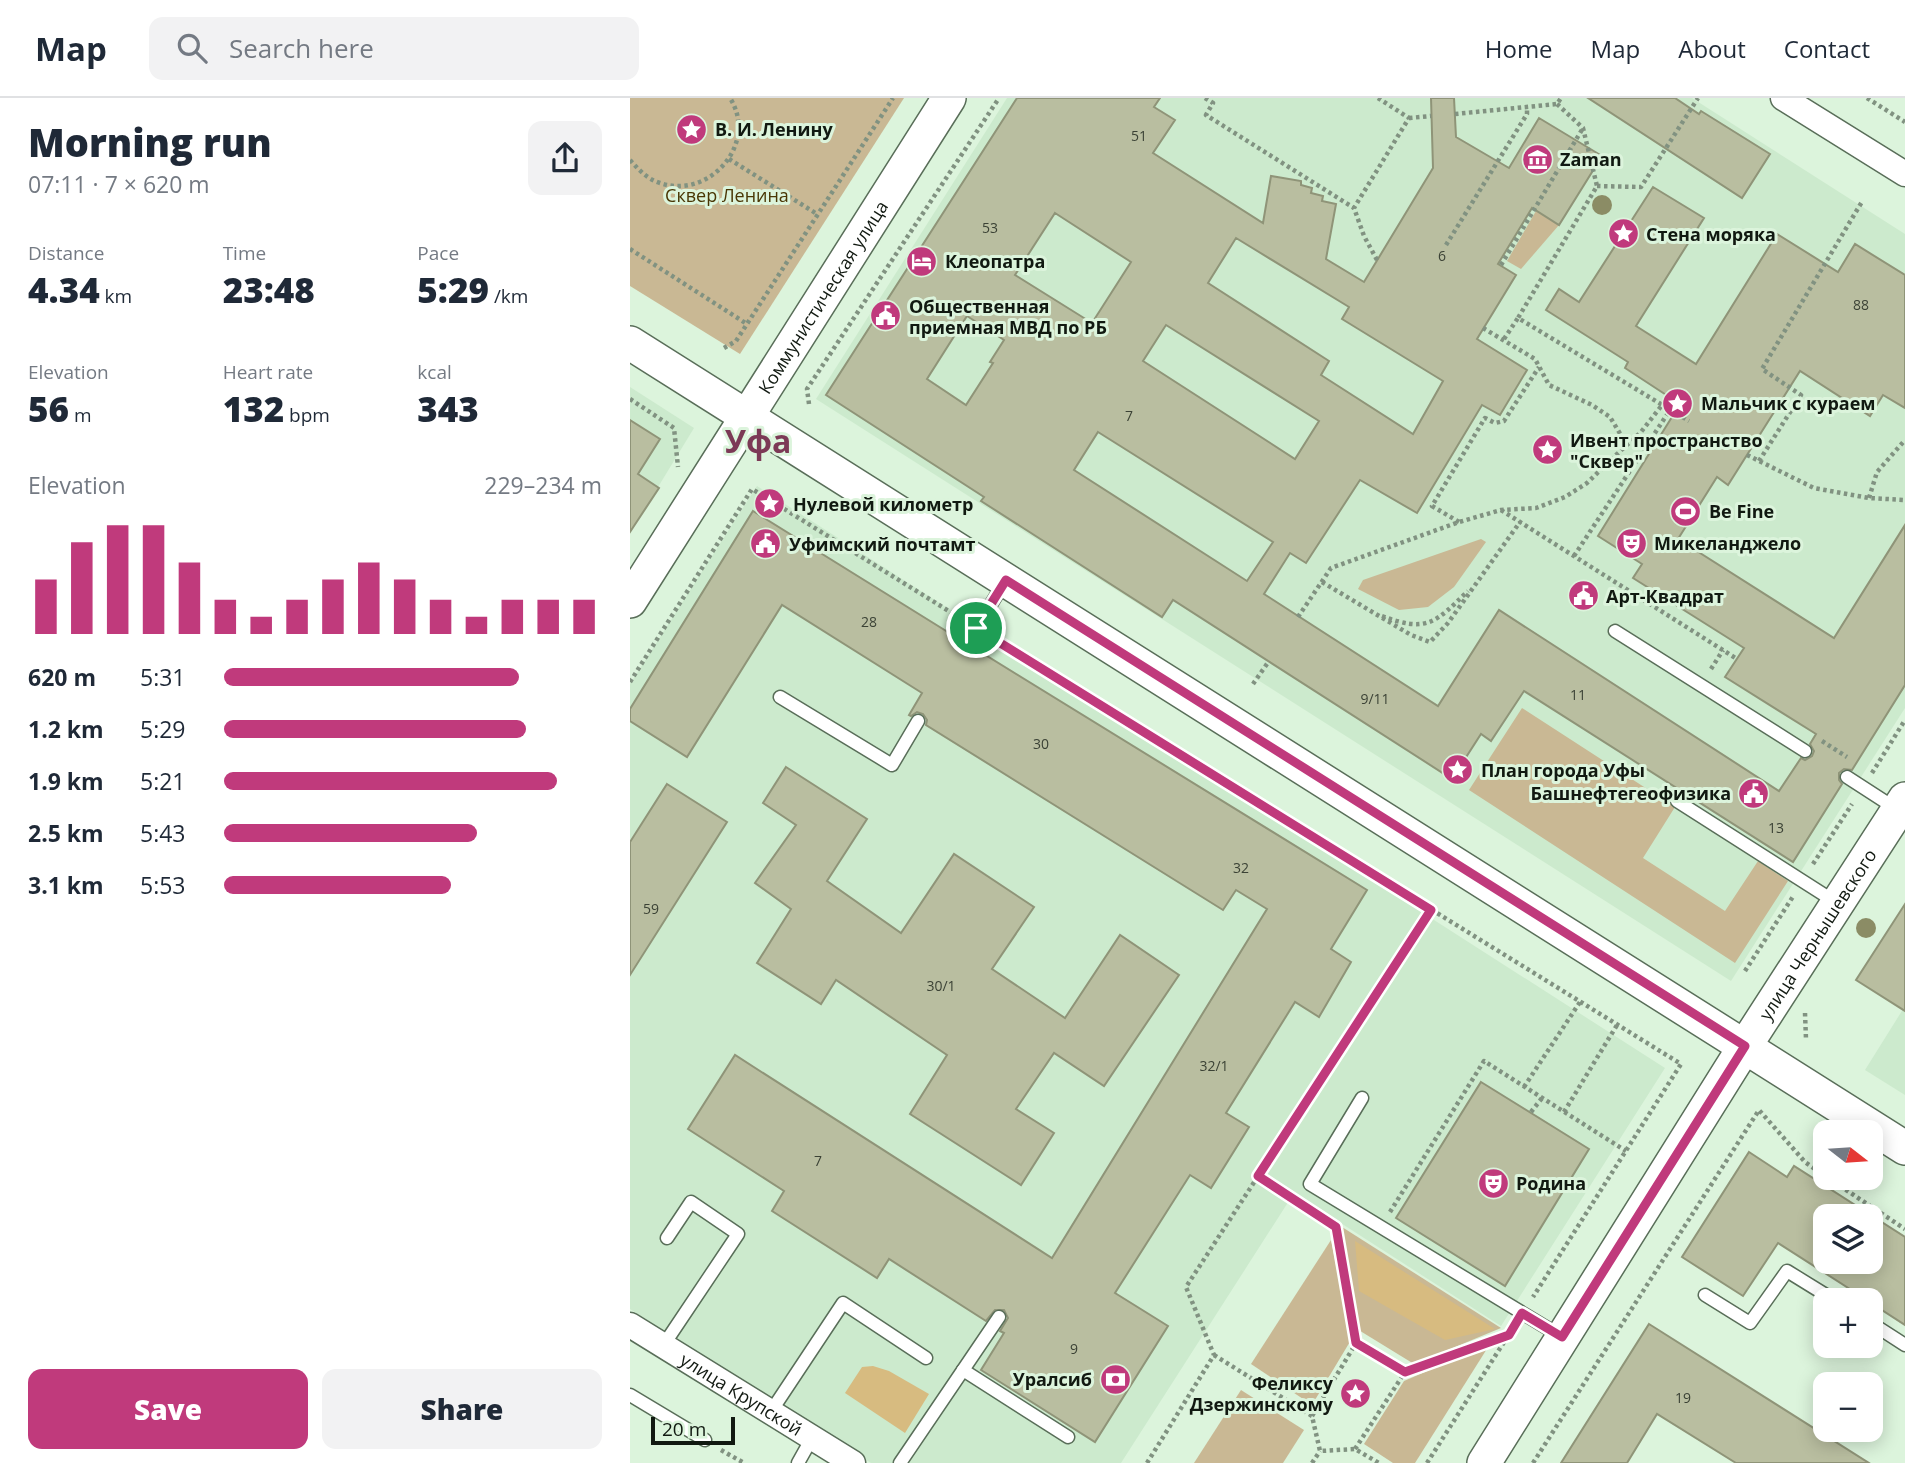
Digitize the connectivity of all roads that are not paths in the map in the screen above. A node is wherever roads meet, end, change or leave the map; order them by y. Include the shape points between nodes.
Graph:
1 (949, 98) edge
2 (1783, 98) edge
3 (1905, 174) edge
4 (630, 344) edge
5 (746, 416) junction
6 (1006, 580) junction
7 (630, 601) edge
8 (1615, 631) dead end
9 (967, 643) dead end
10 (780, 697) dead end
11 (918, 721) dead end
12 (1805, 751) dead end
13 (1847, 778) dead end
14 (1677, 801) dead end
15 (1901, 804) edge
16 (1837, 904) junction
17 (1745, 1046) junction
18 (1362, 1098) dead end
19 (1905, 1148) edge
20 (667, 1238) dead end
21 (1815, 1288) edge
22 (1705, 1295) dead end
23 (999, 1317) dead end
24 (630, 1325) edge
25 (1883, 1331) edge
26 (1562, 1337) junction
27 (1905, 1345) edge
28 (663, 1346) junction
29 (926, 1358) dead end
30 (963, 1370) junction
31 (630, 1395) edge
32 (770, 1413) junction
33 (1068, 1437) dead end
34 (812, 1438) junction
35 (705, 1440) road end
36 (845, 1461) edge
37 (798, 1463) edge
38 (900, 1463) edge
39 (1483, 1463) edge

1 - 5 main road, Коммунистическая улица
2 - 3 street
4 - 5 main road
5 - 6 main road
5 - 7 main road, Коммунистическая улица
6 - 9 lane
6 - 17 main road
8 - 12 lane
10 - 11 lane via 892,765
13 - 15 lane
14 - 16 lane
15 - 16 main road, улица Чернышевского
16 - 17 main road, улица Чернышевского
17 - 19 main road
17 - 26 main road, улица Чернышевского
18 - 26 lane via 1310,1184
20 - 28 lane via 691,1202 738,1234
21 - 22 lane via 1787,1271 1750,1323
23 - 30 lane
24 - 28 street, улица Крупской
25 - 27 lane
26 - 39 main road, улица Чернышевского
28 - 32 street, улица Крупской
29 - 32 lane via 843,1303
30 - 33 lane
30 - 38 lane
31 - 35 lane
32 - 34 street, улица Крупской
34 - 36 street, улица Крупской
34 - 37 lane

